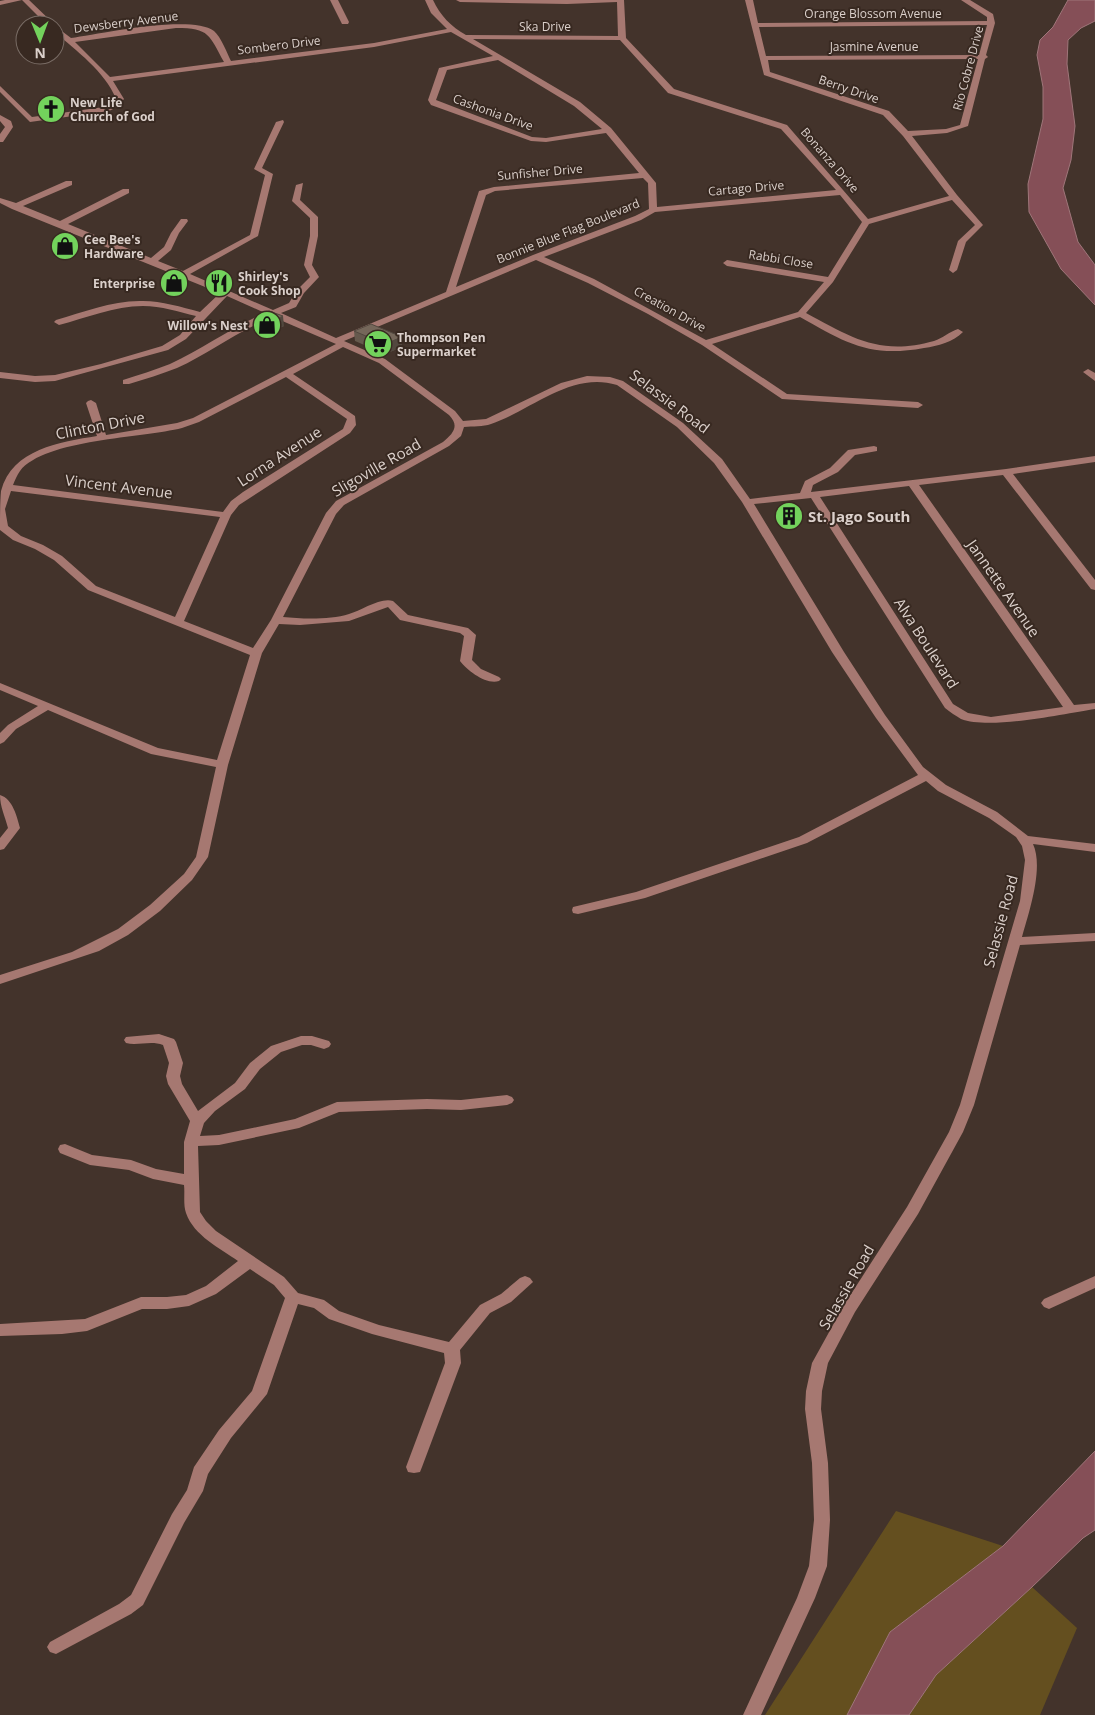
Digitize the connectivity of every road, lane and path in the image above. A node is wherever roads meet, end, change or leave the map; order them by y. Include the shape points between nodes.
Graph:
1 (18, 0) edge
2 (25, 0) edge
3 (334, 0) edge
4 (429, 0) edge
5 (460, 0) edge
6 (620, 0) edge
7 (749, 0) edge
8 (965, 0) edge
9 (0, 3) edge
10 (41, 15) edge
11 (345, 22) dead end
12 (991, 24) junction
13 (755, 25) junction
14 (452, 30) junction
15 (468, 37) junction
16 (65, 38) edge
17 (622, 38) junction
18 (68, 41) junction
19 (500, 57) junction
20 (984, 57) junction
21 (764, 58) junction
22 (228, 62) junction
23 (108, 79) junction
24 (0, 88) edge
25 (0, 117) edge
26 (280, 122) dead end
27 (608, 130) junction
28 (906, 134) junction
29 (0, 140) edge
30 (644, 175) junction
31 (69, 182) dead end
32 (300, 186) dead end
33 (126, 191) dead end
34 (842, 192) junction
35 (954, 197) junction
36 (0, 200) edge
37 (15, 207) junction
38 (653, 210) junction
39 (184, 222) dead end
40 (866, 222) junction
41 (62, 224) junction
42 (536, 257) junction
43 (152, 261) junction
44 (728, 263) dead end
45 (953, 270) dead end
46 (183, 274) junction
47 (830, 280) junction
48 (450, 292) junction
49 (225, 293) junction
50 (272, 313) junction
51 (801, 314) junction
52 (202, 315) junction
53 (59, 322) dead end
54 (958, 332) dead end
55 (340, 342) junction
56 (704, 343) junction
57 (286, 373) junction
58 (0, 376) edge
59 (126, 382) dead end
60 (91, 402) dead end
61 (918, 405) dead end
62 (460, 424) junction
63 (102, 438) junction
64 (874, 450) dead end
65 (1095, 459) edge
66 (1006, 472) junction
67 (912, 483) junction
68 (8, 487) junction
69 (809, 496) junction
70 (747, 502) junction
71 (226, 515) junction
72 (1095, 587) edge
73 (276, 620) junction
74 (178, 622) junction
75 (256, 653) junction
76 (495, 679) dead end
77 (0, 686) edge
78 (46, 706) junction
79 (1095, 706) edge
80 (1071, 710) junction
81 (0, 740) edge
82 (222, 766) junction
83 (926, 776) junction
84 (0, 799) edge
85 (1024, 839) junction
86 (0, 846) edge
87 (1095, 848) edge
88 (578, 910) dead end
89 (1095, 937) edge
90 (1014, 941) junction
91 (0, 980) edge
92 (131, 1040) dead end
93 (324, 1044) dead end
94 (507, 1100) dead end
95 (197, 1121) junction
96 (192, 1142) junction
97 (65, 1149) dead end
98 (192, 1181) junction
99 (249, 1261) junction
100 (525, 1282) dead end
101 (1095, 1282) edge
102 (293, 1296) junction
103 (1048, 1303) dead end
104 (0, 1330) edge
105 (452, 1349) junction
106 (414, 1467) dead end
107 (56, 1647) dead end
108 (750, 1713) edge

1 - 9 street
2 - 10 street
3 - 11 street
4 - 14 street, Bonnie Blue Flag Boulevard via 434,11
5 - 6 street
6 - 17 street
7 - 13 street, Berry Drive
8 - 12 street, Rio Cobre Drive via 990,16
12 - 13 street, Orange Blossom Avenue
12 - 20 street, Rio Cobre Drive
13 - 21 street, Berry Drive
14 - 15 street, Bonnie Blue Flag Boulevard
14 - 22 street, Sombero Drive via 374,45
15 - 17 street, Ska Drive
15 - 19 street, Bonnie Blue Flag Boulevard
16 - 18 street
17 - 34 street, Bonanza Drive via 671,91 784,128
18 - 22 street, Dewsberry Avenue via 195,26 212,33
18 - 23 street
19 - 27 street, Bonnie Blue Flag Boulevard via 570,100
19 - 27 street, Cashonia Drive via 445,68 432,100 531,139 546,140
20 - 21 street, Jasmine Avenue
20 - 28 street, Rio Cobre Drive via 964,126 947,131
21 - 28 street, Berry Drive via 767,73 886,113
22 - 23 street, Sombero Drive
23 - 24 street via 120,99 114,105 106,109 30,120
25 - 29 street via 9,126
26 - 46 street via 258,169 269,174 254,236
27 - 30 street, Bonnie Blue Flag Boulevard
28 - 35 street, Berry Drive
30 - 38 street, Bonnie Blue Flag Boulevard via 652,183
30 - 48 street, Sunfisher Drive via 494,189 482,193
31 - 37 street
32 - 50 street via 296,201 314,217 308,265 315,277 300,292 293,305
33 - 41 street
34 - 38 street, Cartago Drive
34 - 40 street, Bonanza Drive
35 - 40 street
35 - 45 street, Berry Drive via 979,225 962,241
36 - 37 street
37 - 41 street
38 - 42 street, Bonnie Blue Flag Boulevard
39 - 43 street via 168,248
40 - 47 street
41 - 43 street
42 - 48 street, Bonnie Blue Flag Boulevard
42 - 56 street, Creation Drive via 600,285
43 - 46 street
44 - 47 street, Rabbi Close
46 - 49 street
47 - 51 street
48 - 55 street, Bonnie Blue Flag Boulevard
49 - 50 street
49 - 52 street
50 - 55 street
50 - 59 street via 173,366
51 - 54 street via 855,344 884,350 944,342
51 - 56 street
52 - 53 street via 142,303
52 - 58 street via 183,337 142,356 55,378 35,380
55 - 57 street, Clinton Drive
55 - 62 street via 404,376 452,413
56 - 61 street, Creation Drive via 785,396
57 - 63 street, Clinton Drive via 196,420 179,426
57 - 71 street, Lorna Avenue via 352,418 351,425 347,431 247,494
60 - 63 street
62 - 70 street, Selassie Road via 488,422 577,380 614,380 680,425 700,443 718,461
62 - 73 street, Sligoville Road via 458,434 446,444 335,508
63 - 68 street, Clinton Drive via 62,445 32,457 16,469
64 - 69 street via 852,452 834,470 810,483
65 - 66 street
66 - 67 street
66 - 72 street
67 - 69 street
67 - 80 street, Jannette Avenue
68 - 71 street, Vincent Avenue
68 - 74 street, Clinton Drive via 0,509 3,527 17,538 58,558 92,588
69 - 70 street
69 - 80 street, Alva Boulevard via 949,706 965,716 991,720
70 - 83 street, Selassie Road via 843,660
71 - 74 street, Lorna Avenue
73 - 75 street, Sligoville Road
73 - 76 street via 309,622 349,618 389,604 404,618 464,630 470,635 466,662
74 - 75 street, Clinton Drive
75 - 82 street, Sligoville Road
77 - 78 street
78 - 81 street via 12,727
78 - 82 street via 155,751
79 - 80 street, Alva Boulevard
82 - 91 street, Sligoville Road via 202,857 188,877 155,908 123,932 94,948
83 - 85 street, Selassie Road via 993,815
83 - 88 street via 803,840 640,895
84 - 86 street via 10,812 14,828
85 - 87 street
85 - 90 street, Selassie Road via 1031,860 1030,875
89 - 90 street
90 - 108 street, Selassie Road via 967,1105 956,1132 912,1210 849,1309 820,1364 814,1392 822,1520 818,1566 802,1607
92 - 95 street via 159,1038 169,1042 176,1063 175,1084
93 - 95 street via 300,1040 276,1049 255,1066 240,1086
94 - 96 street via 461,1105 337,1107 300,1123 219,1140
95 - 96 street
96 - 98 street
97 - 98 street via 90,1160 131,1165 153,1174
98 - 99 street via 193,1212 200,1224
99 - 102 street via 279,1281
99 - 104 street via 211,1290 189,1300 141,1303 88,1325
100 - 105 street via 506,1298 485,1309
101 - 103 street
102 - 105 street via 377,1330
102 - 107 street via 258,1394 225,1434 200,1472 195,1491 137,1600
105 - 106 street via 453,1363

